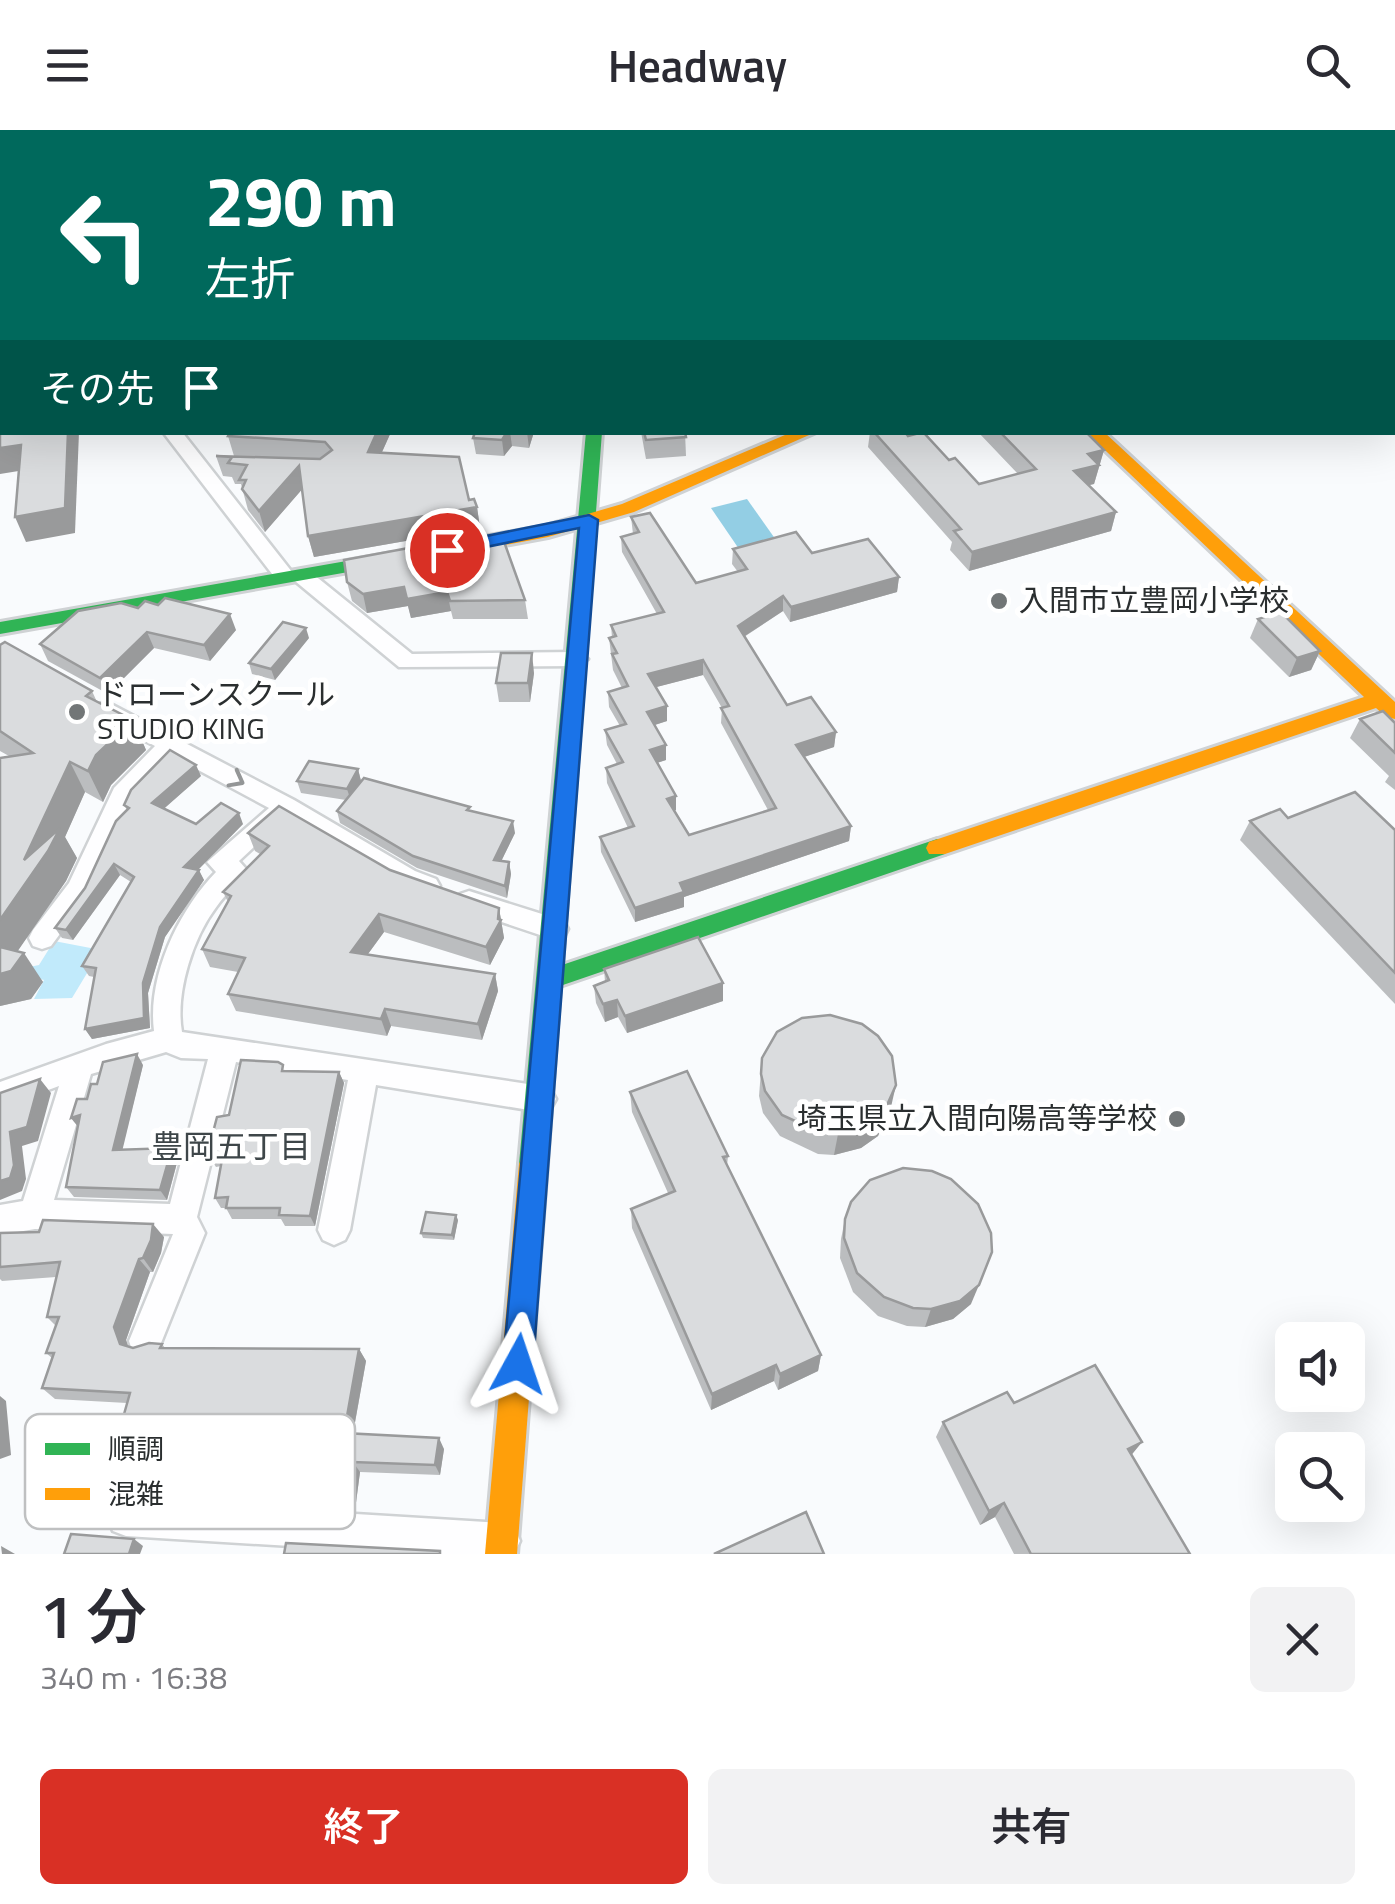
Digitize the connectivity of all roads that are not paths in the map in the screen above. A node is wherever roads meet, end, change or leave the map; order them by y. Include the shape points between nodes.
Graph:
1 (174, 435) edge
2 (594, 435) edge
3 (801, 435) edge
4 (1097, 435) edge
5 (198, 465) junction
6 (230, 466) edge
7 (589, 520) junction
8 (294, 576) junction
9 (0, 628) edge
10 (577, 659) junction
11 (92, 701) edge
12 (1387, 706) edge
13 (170, 746) junction
14 (285, 806) junction
15 (555, 930) junction
16 (42, 938) dead end
17 (550, 979) junction
18 (169, 1039) junction
19 (225, 1048) junction
20 (79, 1068) junction
21 (364, 1071) junction
22 (0, 1096) edge
23 (541, 1099) junction
24 (35, 1214) junction
25 (181, 1218) junction
26 (0, 1220) edge
27 (334, 1230) dead end
28 (144, 1342) edge
29 (264, 1529) edge
30 (502, 1548) edge

1 - 5 street
2 - 7 street
3 - 7 street
4 - 12 street
5 - 6 street
5 - 8 street
7 - 8 street
7 - 10 street
8 - 9 street
8 - 10 street via 408,662
10 - 15 street
11 - 13 street
12 - 17 street
13 -> 14 street
13 - 16 street via 123,794 78,889
14 - 15 street via 406,878
14 - 18 street via 220,862 234,870 206,901 182,948 165,1025
15 - 17 street
17 - 23 street
18 - 19 street via 181,1046
18 - 20 street
19 - 21 street
19 - 25 street
20 - 22 street
20 - 24 street
21 - 23 street
21 - 27 street
23 - 30 street
24 - 25 street
24 - 26 street
25 - 28 street via 188,1233
29 - 30 street

